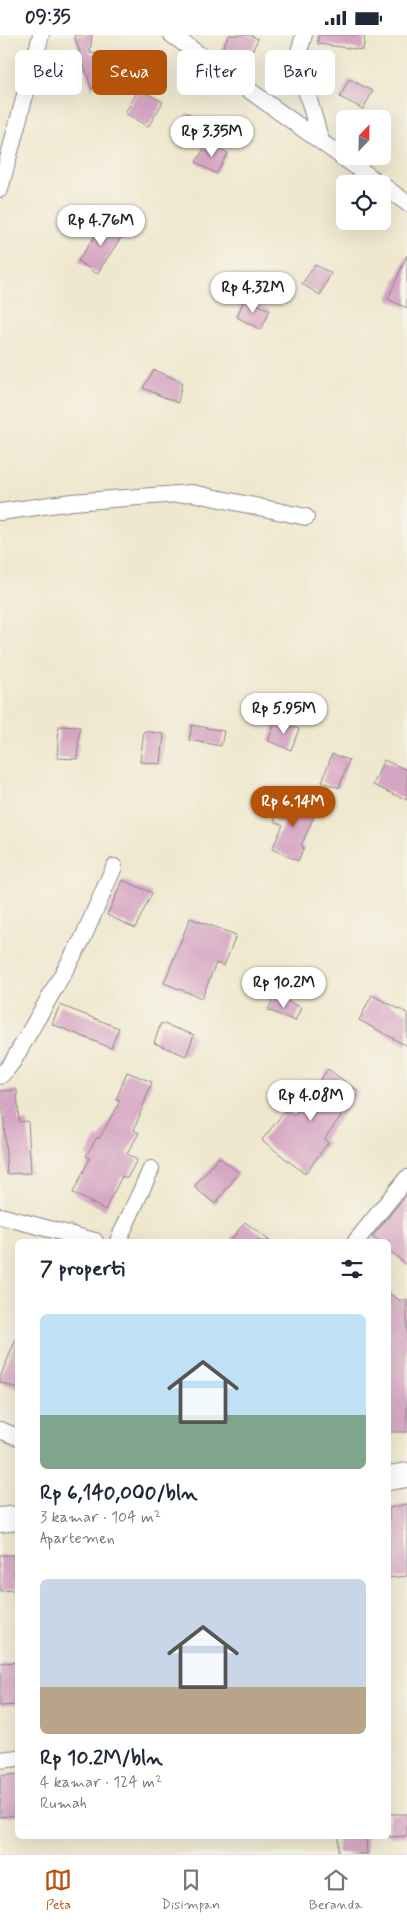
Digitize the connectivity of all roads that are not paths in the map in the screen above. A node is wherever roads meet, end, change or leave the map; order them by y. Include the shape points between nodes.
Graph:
1 (40, 35) edge
2 (172, 35) edge
3 (304, 35) edge
4 (321, 141) junction
5 (367, 175) edge
6 (0, 189) edge
7 (391, 192) edge
8 (407, 203) edge
9 (0, 512) edge
10 (306, 517) dead end
11 (114, 867) dead end
12 (0, 1075) edge
13 (151, 1169) dead end
14 (407, 1178) edge
15 (0, 1216) edge
16 (87, 1239) edge
17 (119, 1239) edge
18 (358, 1239) edge
19 (0, 1430) edge
20 (15, 1436) edge
21 (407, 1475) edge
22 (391, 1477) edge
23 (15, 1518) edge
24 (0, 1520) edge
25 (15, 1759) edge
26 (0, 1760) edge

1 - 6 street
2 - 4 street
3 - 4 street via 298,55
4 - 5 street
7 - 8 street
9 - 10 street via 72,502 192,493
11 - 12 street via 82,940 13,1061
13 - 17 street
14 - 18 street
15 - 16 street
19 - 20 street
21 - 22 street
23 - 24 street
25 - 26 street

